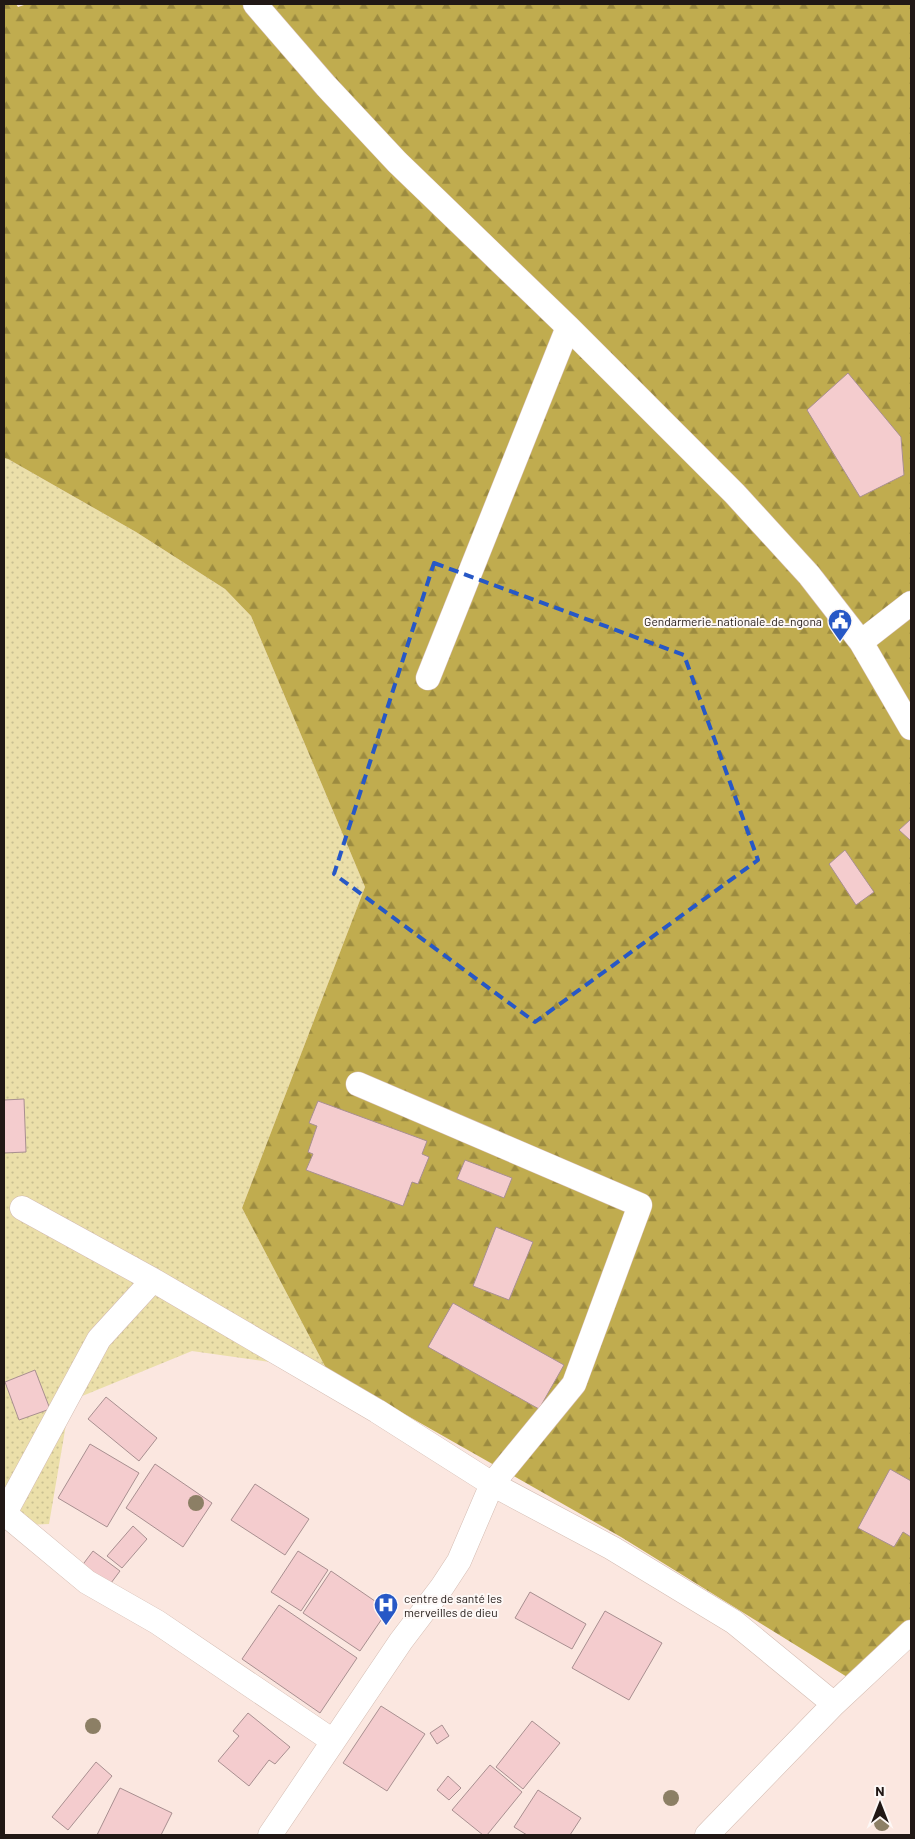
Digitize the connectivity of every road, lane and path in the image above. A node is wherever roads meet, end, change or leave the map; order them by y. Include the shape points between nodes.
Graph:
1 (254, 4) edge
2 (568, 327) junction
3 (911, 603) edge
4 (861, 642) junction
5 (428, 678) dead end
6 (911, 728) edge
7 (358, 1084) dead end
8 (22, 1208) dead end
9 (153, 1280) junction
10 (492, 1484) junction
11 (4, 1513) edge
12 (911, 1632) edge
13 (834, 1704) junction
14 (333, 1741) junction
15 (270, 1835) edge
16 (707, 1835) edge

1 - 2 street via 397,162
2 - 4 street via 735,494 809,575
2 - 5 street
3 - 4 street
4 - 6 street
7 - 10 street via 640,1205 574,1384
8 - 9 street
9 - 10 street
9 - 11 street via 99,1339
10 - 13 street via 612,1548 734,1622
10 - 14 street via 459,1560
11 - 14 street via 88,1582 157,1622
12 - 13 street
13 - 16 street
14 - 15 street

